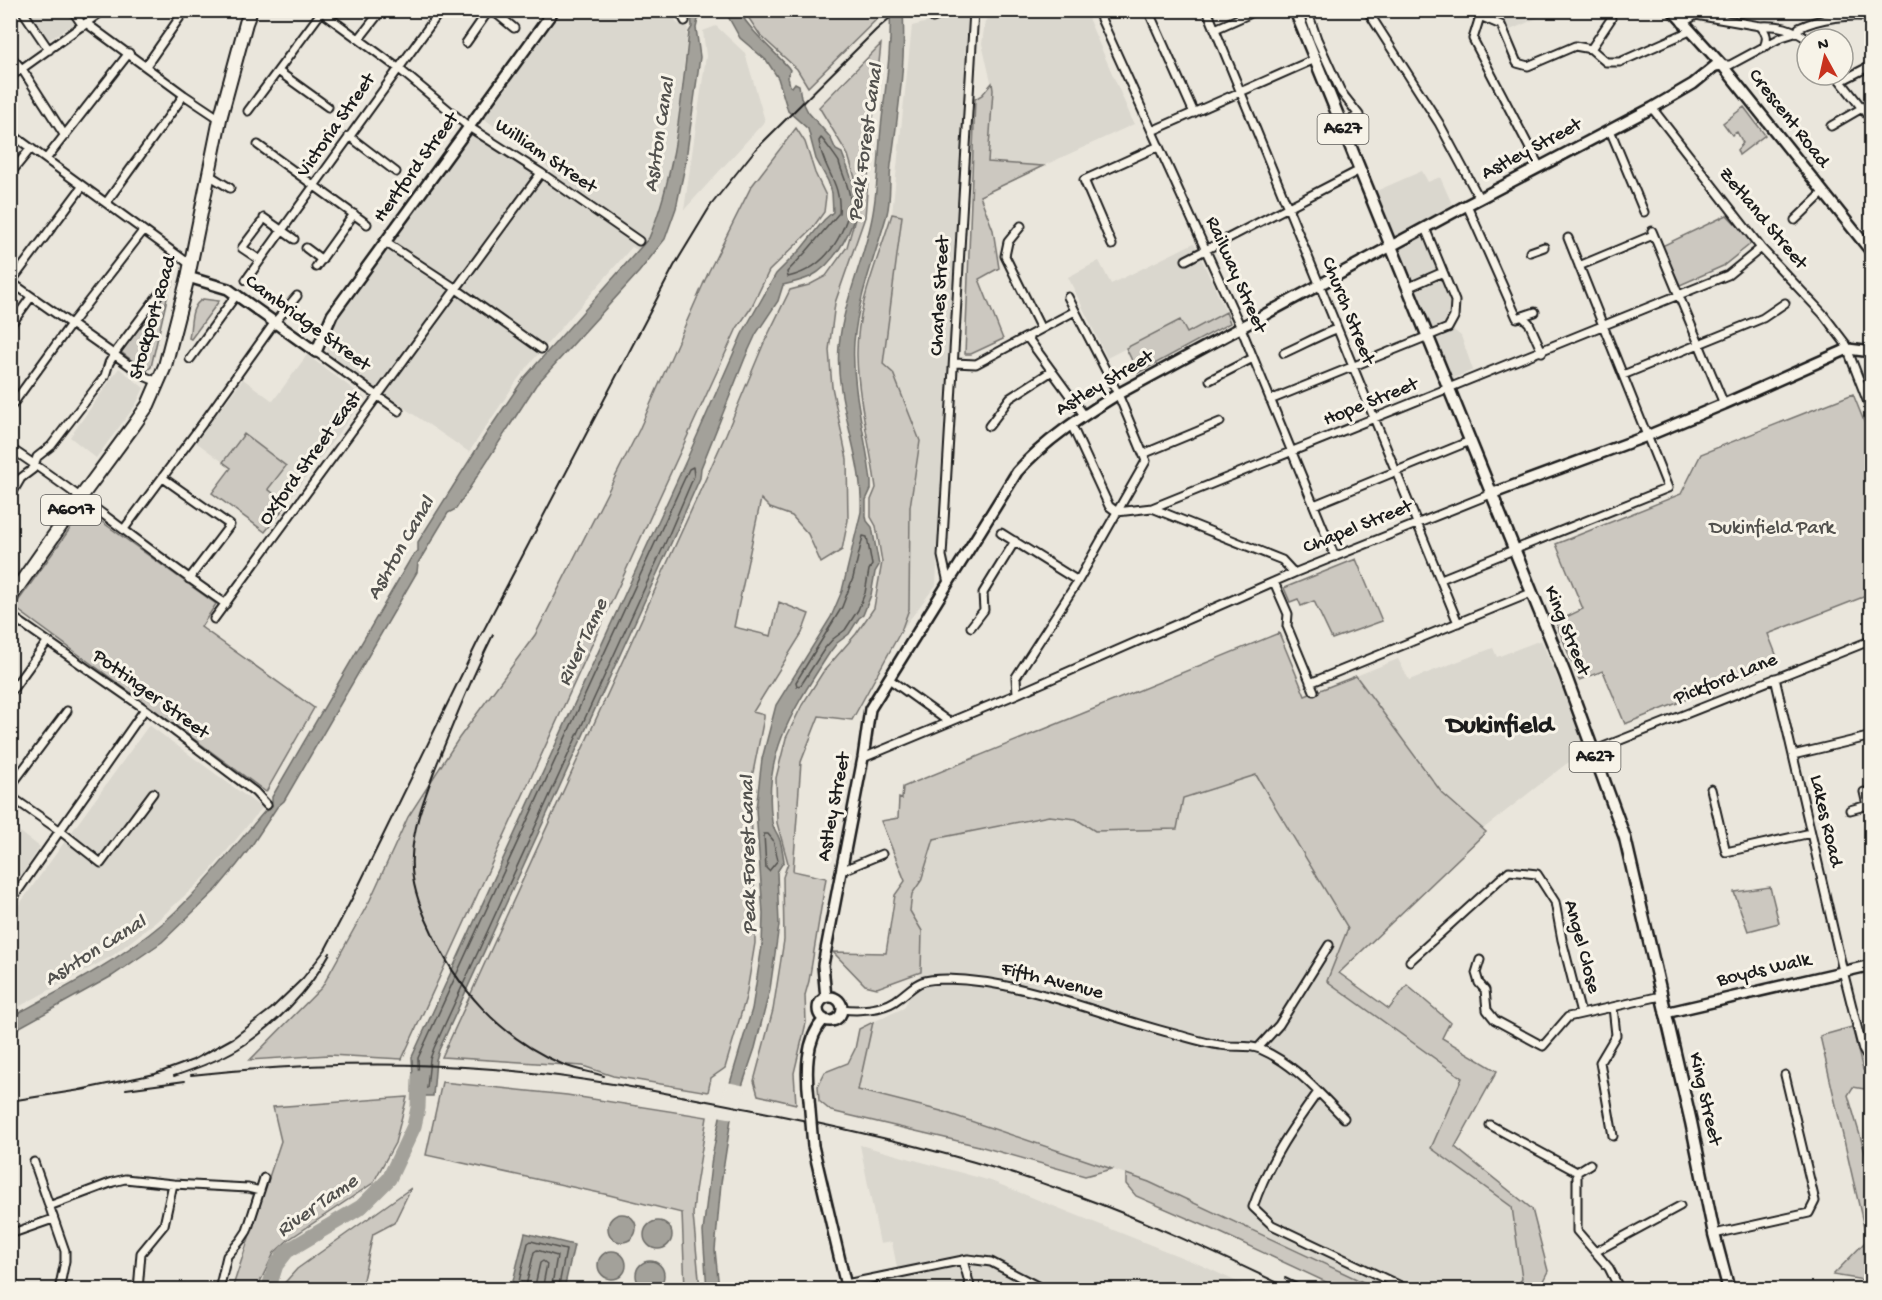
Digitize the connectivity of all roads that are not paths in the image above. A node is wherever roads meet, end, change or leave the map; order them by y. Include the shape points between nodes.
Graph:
1 (72, 10) edge
2 (104, 10) edge
3 (185, 10) edge
4 (251, 10) edge
5 (441, 10) edge
6 (491, 10) edge
7 (555, 10) edge
8 (679, 10) edge
9 (951, 10) edge
10 (974, 10) edge
11 (1097, 10) edge
12 (1149, 10) edge
13 (1207, 10) edge
14 (1295, 10) edge
15 (1307, 10) edge
16 (1367, 10) edge
17 (1672, 10) edge
18 (321, 11) edge
19 (380, 12) edge
20 (24, 13) dead end
21 (1481, 13) edge
22 (1249, 14) dead end
23 (1872, 17) edge
24 (933, 18) dead end
25 (1611, 19) dead end
26 (685, 21) dead end
27 (1682, 23) junction
28 (85, 24) junction
29 (1760, 26) junction
30 (1802, 27) edge
31 (514, 28) dead end
32 (1215, 29) junction
33 (1690, 31) junction
34 (1795, 31) edge
35 (1795, 33) edge
36 (359, 39) junction
37 (466, 42) dead end
38 (1764, 47) junction
39 (1591, 49) junction
40 (49, 50) junction
41 (129, 54) junction
42 (10, 56) edge
43 (1315, 59) junction
44 (1722, 65) junction
45 (1872, 65) edge
46 (146, 66) junction
47 (398, 68) junction
48 (22, 69) junction
49 (278, 71) junction
50 (1855, 72) edge
51 (10, 77) edge
52 (1845, 87) edge
53 (1241, 93) junction
54 (184, 95) junction
55 (328, 107) dead end
56 (1652, 108) junction
57 (1862, 108) junction
58 (248, 111) dead end
59 (1194, 113) junction
60 (220, 119) junction
61 (1872, 121) edge
62 (1341, 125) junction
63 (1831, 126) dead end
64 (469, 127) junction
65 (1610, 130) junction
66 (1152, 131) junction
67 (10, 132) edge
68 (65, 136) junction
69 (349, 136) junction
70 (258, 145) dead end
71 (1159, 146) junction
72 (31, 148) junction
73 (46, 159) junction
74 (1539, 166) junction
75 (1360, 170) junction
76 (396, 172) dead end
77 (541, 173) junction
78 (10, 174) edge
79 (209, 175) junction
80 (314, 186) junction
81 (82, 187) junction
82 (230, 188) dead end
83 (1823, 193) junction
84 (1479, 198) junction
85 (106, 203) junction
86 (1467, 205) junction
87 (1288, 207) junction
88 (1644, 212) dead end
89 (354, 214) junction
90 (1795, 220) dead end
91 (367, 224) dead end
92 (1021, 226) dead end
93 (1425, 228) junction
94 (143, 231) junction
95 (282, 231) junction
96 (1568, 238) dead end
97 (294, 239) dead end
98 (385, 242) junction
99 (639, 242) dead end
100 (1112, 245) dead end
101 (1390, 247) junction
102 (1544, 247) dead end
103 (306, 248) dead end
104 (1761, 248) junction
105 (1206, 249) junction
106 (1530, 252) dead end
107 (1872, 253) edge
108 (260, 260) junction
109 (322, 260) junction
110 (1186, 260) dead end
111 (1579, 266) junction
112 (316, 267) dead end
113 (189, 271) junction
114 (1443, 272) junction
115 (246, 280) dead end
116 (10, 282) edge
117 (168, 282) dead end
118 (1319, 286) junction
119 (455, 288) junction
120 (1407, 288) junction
121 (237, 294) junction
122 (1678, 295) junction
123 (297, 296) dead end
124 (31, 297) junction
125 (1068, 297) dead end
126 (1785, 303) dead end
127 (1075, 310) junction
128 (1535, 312) dead end
129 (1520, 317) junction
130 (1509, 321) dead end
131 (275, 322) junction
132 (71, 324) junction
133 (10, 326) edge
134 (1604, 327) junction
135 (1241, 328) junction
136 (1041, 329) junction
137 (1336, 329) junction
138 (1427, 336) junction
139 (1026, 337) junction
140 (1699, 344) junction
141 (541, 349) dead end
142 (1848, 349) junction
143 (316, 352) junction
144 (1542, 352) junction
145 (1872, 352) edge
146 (1284, 353) dead end
147 (114, 355) junction
148 (1253, 358) junction
149 (190, 359) dead end
150 (954, 363) junction
151 (1353, 368) junction
152 (1052, 371) junction
153 (1623, 375) junction
154 (1210, 380) dead end
155 (159, 382) junction
156 (1449, 389) junction
157 (1118, 394) junction
158 (377, 397) junction
159 (1270, 400) junction
160 (1724, 404) junction
161 (10, 408) edge
162 (399, 411) dead end
163 (1872, 413) edge
164 (1084, 415) junction
165 (1375, 419) junction
166 (1220, 422) dead end
167 (1071, 424) junction
168 (989, 426) dead end
169 (1647, 436) junction
170 (1470, 441) junction
171 (10, 448) edge
172 (1293, 452) junction
173 (1143, 454) junction
174 (35, 464) junction
175 (1396, 471) junction
176 (163, 478) junction
177 (1491, 494) junction
178 (10, 496) edge
179 (81, 496) junction
180 (1314, 505) junction
181 (1152, 508) junction
182 (1117, 512) junction
183 (1418, 523) junction
184 (124, 529) junction
185 (1001, 533) dead end
186 (1015, 541) junction
187 (1514, 550) junction
188 (1335, 557) junction
189 (1294, 573) junction
190 (189, 579) junction
191 (1441, 579) junction
192 (1078, 581) junction
193 (1274, 582) junction
194 (948, 583) junction
195 (1532, 593) junction
196 (10, 598) edge
197 (226, 604) junction
198 (10, 615) edge
199 (214, 619) dead end
200 (1458, 623) junction
201 (971, 627) dead end
202 (1872, 640) edge
203 (47, 642) junction
204 (1775, 678) junction
205 (889, 679) junction
206 (1310, 683) junction
207 (1314, 691) dead end
208 (10, 693) edge
209 (1017, 694) junction
210 (145, 709) junction
211 (67, 711) dead end
212 (949, 722) junction
213 (1872, 736) edge
214 (1593, 751) junction
215 (1793, 755) junction
216 (863, 758) junction
217 (10, 787) edge
218 (1711, 789) dead end
219 (1864, 792) dead end
220 (153, 793) dead end
221 (10, 796) edge
222 (267, 805) dead end
223 (1869, 805) edge
224 (1850, 810) dead end
225 (59, 830) junction
226 (1811, 833) junction
227 (882, 854) dead end
228 (841, 871) junction
229 (10, 902) edge
230 (1329, 945) dead end
231 (1480, 960) dead end
232 (1410, 961) dead end
233 (1872, 965) edge
234 (1843, 971) junction
235 (1661, 996) junction
236 (826, 998) junction
237 (1613, 1006) junction
238 (842, 1009) junction
239 (1665, 1013) junction
240 (1581, 1014) junction
241 (824, 1019) junction
242 (1258, 1048) junction
243 (1872, 1065) edge
244 (1785, 1075) dead end
245 (1318, 1092) junction
246 (1344, 1118) dead end
247 (1490, 1125) dead end
248 (1613, 1136) dead end
249 (33, 1162) dead end
250 (1590, 1164) dead end
251 (1577, 1172) junction
252 (264, 1178) dead end
253 (173, 1184) junction
254 (260, 1191) junction
255 (49, 1206) junction
256 (1680, 1206) dead end
257 (53, 1219) junction
258 (10, 1234) edge
259 (1714, 1234) junction
260 (1595, 1252) junction
261 (963, 1260) junction
262 (847, 1287) edge
263 (59, 1290) edge
264 (138, 1290) edge
265 (219, 1290) edge
266 (971, 1290) edge
267 (1045, 1290) edge
268 (1409, 1290) edge
269 (1620, 1290) edge
270 (1730, 1290) edge

1 - 28 street
2 - 28 street
3 - 46 street
4 - 60 highway, Stockport Road / A6017
5 - 47 street, Victoria Street
6 - 31 street
6 - 37 street
7 - 64 main road, Hertford Street
8 - 26 street
9 - 24 street
10 - 150 street, Charles Street
11 - 66 street, Railway Street
12 - 59 street
13 - 32 street, Church Street
14 - 43 main road, King Street / A627
15 - 62 street via 1341,92 1359,115
16 - 84 street via 1439,123
17 - 27 main road, Crescent Road
18 - 36 street, William Street
18 - 49 street
19 - 36 street
20 - 40 street
21 - 39 street via 1501,25 1517,63 1528,66 1575,46
21 - 74 street via 1473,39
22 - 32 street
23 - 30 street via 1845,17
25 - 39 street
27 - 29 street via 1696,15
27 - 33 main road, Crescent Road
28 - 40 street
28 - 41 street
29 - 34 street
29 - 38 street via 1766,32
32 - 53 street, Church Street
33 - 39 street via 1620,62 1606,62
33 - 44 main road, Crescent Road
35 - 38 street
36 - 47 street, William Street
38 - 44 street via 1730,65
40 - 48 street
41 - 46 street
41 - 68 street
42 - 48 street
43 - 53 street
43 - 62 main road, King Street / A627
44 - 56 main road, Astley Street
44 - 83 main road, Crescent Road
45 - 50 street
46 - 54 street
47 - 64 street, William Street
47 - 69 street, Victoria Street
48 - 51 street
48 - 68 street
49 - 55 street
49 - 58 street
52 - 57 street
53 - 59 street
53 - 87 street, Church Street
54 - 60 street
54 - 85 street
56 - 65 main road, Astley Street
56 - 104 street, Zetland Street
57 - 61 street
57 - 63 street
59 - 66 street
60 - 79 highway, Stockport Road / A6017
62 - 75 main road, King Street / A627
64 - 77 street, William Street
64 - 98 main road, Hertford Street
65 - 74 main road, Astley Street
65 - 88 street
66 - 71 street, Railway Street
67 - 72 street, Cambridge Street
68 - 73 street
69 - 76 street
69 - 80 street, Victoria Street
70 - 80 street
71 - 100 street via 1084,180
71 - 105 street, Railway Street
72 - 73 street, Cambridge Street
72 - 78 street
73 - 81 street, Cambridge Street
74 - 84 main road, Astley Street
75 - 87 street
75 - 101 main road, King Street / A627
77 - 99 street, William Street
77 - 119 street, Oxford Street East
79 - 82 street
79 - 113 highway, Stockport Road / A6017
80 - 89 street
80 - 95 street, Victoria Street
81 - 85 street, Cambridge Street
81 - 116 street
83 - 90 street
83 - 107 main road, Crescent Road
84 - 86 main road, Astley Street
85 - 94 street, Cambridge Street
86 - 93 main road, Astley Street
86 - 129 street
87 - 105 street
87 - 118 street, Church Street
89 - 91 street
89 - 109 street
92 - 136 street via 1008,242 1005,256
93 - 101 main road, Astley Street
93 - 114 street
94 - 113 street, Cambridge Street
94 - 132 street
95 - 97 street
95 - 108 street, Victoria Street
95 - 108 street via 262,220 242,248
96 - 111 street
98 - 119 street
98 - 143 main road, Hertford Street via 332,315
101 - 118 main road, Astley Street
101 - 120 main road, King Street / A627
102 - 106 street
103 - 109 street
104 - 122 street via 1728,275
104 - 142 street, Zetland Street via 1823,314
105 - 110 street
105 - 135 street, Railway Street
108 - 115 street, Victoria Street
109 - 112 street
111 - 122 street via 1653,233
111 - 134 street
113 - 121 main road, Cambridge Street
113 - 155 highway, Stockport Road / A6017
114 - 120 street
114 - 138 street via 1455,301 1454,317 1448,328
116 - 124 street
117 - 147 street
118 - 135 main road, Astley Street
118 - 137 street, Church Street
119 - 141 street
119 - 158 street, Oxford Street East
120 - 138 main road, King Street / A627
121 - 131 main road, Cambridge Street
121 - 149 street
122 - 134 street, Hope Street
122 - 140 street
123 - 131 street
124 - 132 street
124 - 133 street
125 - 127 street
126 - 140 street via 1763,318
127 - 136 street
127 - 157 street
128 - 129 street
129 - 130 street
129 - 144 street via 1529,323
131 - 143 main road, Cambridge Street
131 - 176 street
132 - 147 street
132 - 161 street
134 - 144 street, Hope Street
134 - 153 street
135 - 148 street, Railway Street
135 - 157 main road, Astley Street
136 - 139 street
137 - 146 street
137 - 151 street, Church Street
138 - 151 street
138 - 156 main road, King Street / A627
139 - 150 street via 976,364
139 - 152 street
140 - 153 street
140 - 160 street
142 - 145 main road
142 - 160 main road, Chapel Street
142 - 163 street, Zetland Street
143 - 158 street, Cambridge Street
144 - 156 street, Hope Street
147 - 155 street
147 - 174 street via 105,376
148 - 154 street
148 - 159 street, Railway Street
150 - 194 street, Charles Street via 942,556
151 - 159 street
151 - 165 street, Church Street
152 - 164 street
152 - 168 street via 1010,398
153 - 169 street
155 - 179 highway, Stockport Road / A6017 via 148,405
156 - 165 street, Hope Street
156 - 170 main road, King Street / A627
157 - 164 main road, Astley Street
157 - 173 street
158 - 162 street, Cambridge Street
158 - 197 street, Oxford Street East
159 - 172 street, Railway Street
160 - 169 main road, Chapel Street
164 - 167 main road, Astley Street
165 - 172 street, Hope Street
165 - 175 street, Church Street
166 - 173 street
167 - 182 street via 1109,506
167 - 194 main road, Astley Street via 1017,472
169 - 177 main road, Chapel Street
169 - 187 street via 1668,488
170 - 175 street
170 - 177 main road, King Street / A627
171 - 174 street
172 - 180 street, Railway Street
172 - 181 street, Hope Street
173 - 182 street via 1146,461
174 - 178 street
174 - 179 street
175 - 180 street
175 - 183 street, Church Street
176 - 184 street
176 - 190 street via 230,525
177 - 183 street, Chapel Street
177 - 187 main road, King Street / A627
179 - 184 street
179 - 196 highway, Stockport Road / A6017
180 - 188 street, Railway Street
181 - 182 street, Hope Street
181 - 189 street via 1282,560
182 - 192 street
183 - 188 street, Chapel Street
183 - 191 street, Church Street
184 - 190 street
185 - 186 street
186 - 192 street
186 - 201 street via 983,593 984,610
187 - 191 street
187 - 195 main road, King Street / A627
188 - 189 street, Chapel Street
189 - 193 street, Chapel Street
190 - 197 street
191 - 200 street, Church Street
192 - 209 street via 1017,677
193 - 206 street
193 - 209 street, Chapel Street
194 - 205 main road, Astley Street
195 - 200 street
195 - 214 main road, King Street / A627
197 - 199 street, Oxford Street East
198 - 203 street, Pottinger Street
200 - 206 street
202 - 204 street, Pickford Lane
203 - 208 street
203 - 210 street, Pottinger Street
204 - 214 street, Pickford Lane
204 - 215 street, Lakes Road
205 - 212 street
205 - 216 main road, Astley Street via 870,709
206 - 207 street
209 - 212 street, Chapel Street
210 - 222 street, Pottinger Street
210 - 225 street
211 - 217 street
212 - 216 street, Chapel Street
213 - 215 street
214 - 235 main road, King Street / A627 via 1624,838
215 - 226 street, Lakes Road
216 - 228 main road, Astley Street
218 - 226 street via 1726,852
219 - 223 street
220 - 225 street via 101,863
221 - 225 street
223 - 224 street
225 - 229 street
226 - 234 street, Lakes Road
227 - 228 street
228 - 236 main road, Astley Street via 824,965
230 - 242 street via 1304,989
231 - 240 street via 1476,973 1485,990 1487,1010 1495,1020 1522,1035 1543,1046 1568,1017
232 - 240 street, Angel Close via 1509,871 1537,874 1555,902
233 - 234 main road, Boyds Walk
234 - 239 main road, Boyds Walk
234 - 243 street, Lakes Road via 1863,1050
235 - 237 street
235 - 239 main road, King Street / A627
236 - 238 main road via 836,999
236 - 241 main road via 818,1010
237 - 240 street
237 - 248 street via 1616,1035 1600,1062
238 - 241 main road via 834,1020
238 - 242 street, Fifth Avenue via 883,1006 918,982 980,982 1049,995 1220,1046
239 - 259 main road, King Street / A627
241 - 262 main road, bridge via 809,1054 807,1074 813,1146
242 - 245 street via 1292,1066
244 - 259 street via 1815,1202 1809,1213
245 - 246 street
245 - 268 street via 1263,1177 1253,1207 1272,1225
247 - 251 street
249 - 255 street
250 - 251 street
251 - 260 street via 1577,1231
252 - 254 street
253 - 254 street
253 - 255 street via 125,1179
253 - 264 street via 164,1225 141,1253
254 - 265 street via 247,1230 227,1256
255 - 257 street
256 - 260 street
257 - 258 street
257 - 263 street via 65,1251
259 - 270 main road, King Street / A627
260 - 269 street
261 - 262 street
261 - 266 street
261 - 267 street via 991,1262

